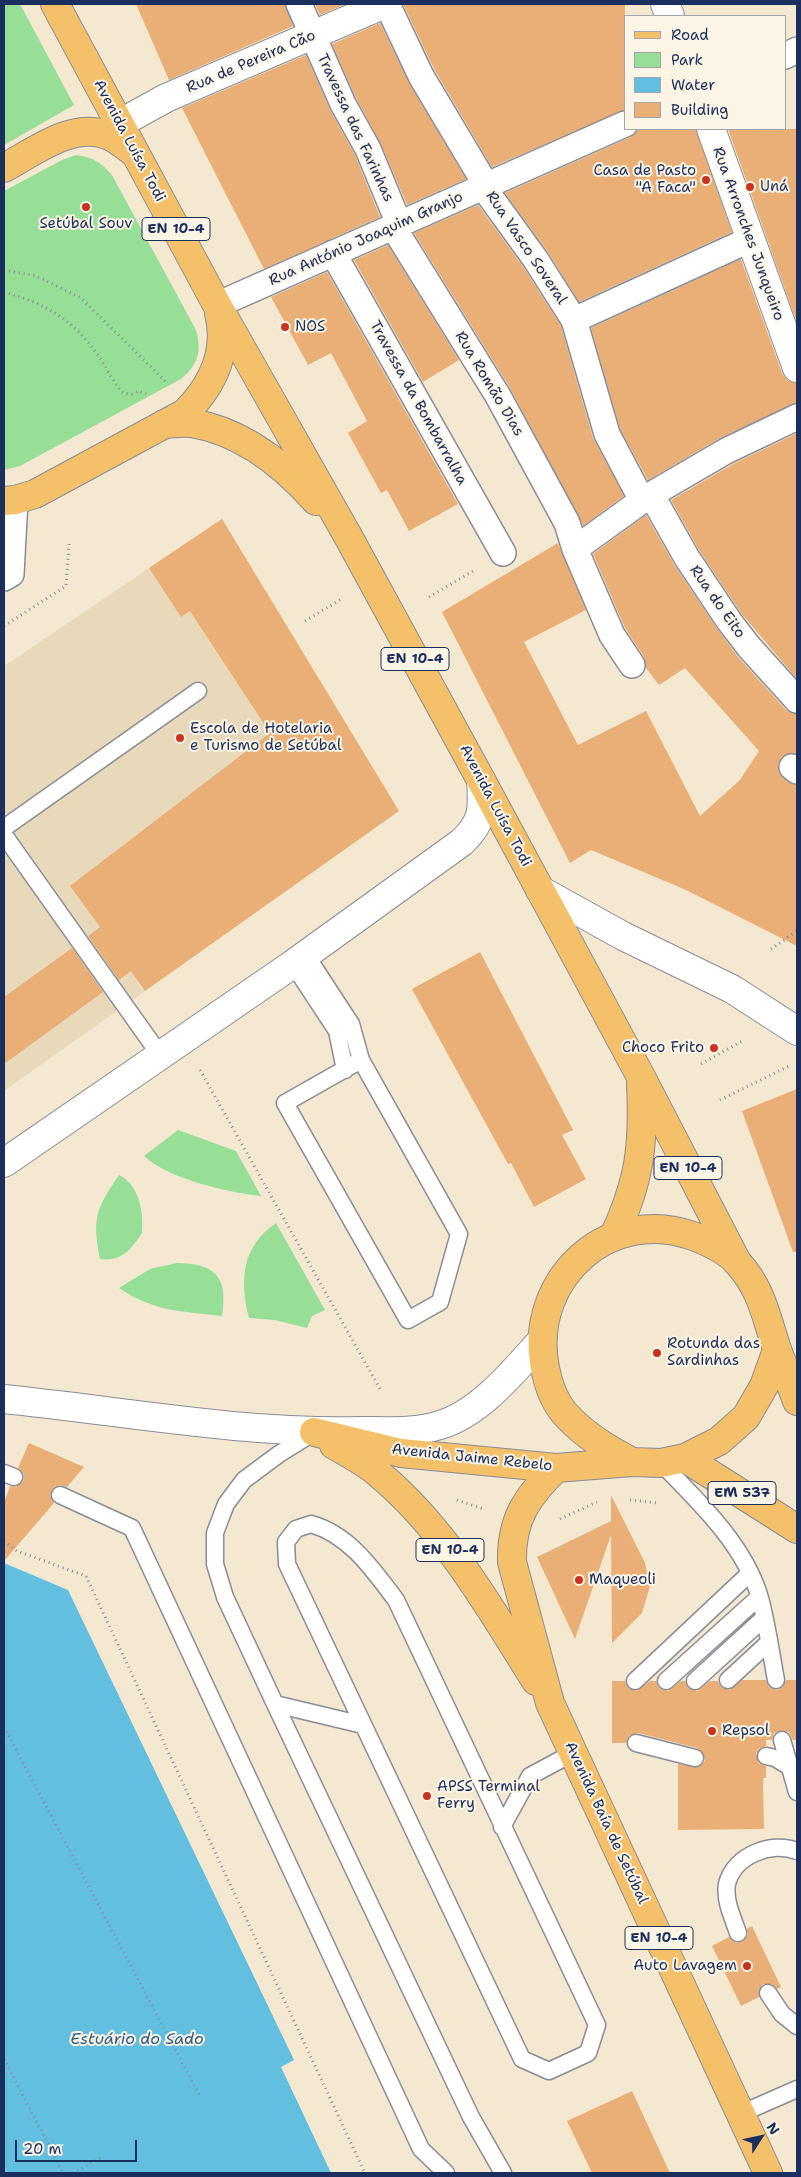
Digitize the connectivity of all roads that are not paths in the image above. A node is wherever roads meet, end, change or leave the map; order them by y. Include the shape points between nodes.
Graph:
1 (55, 4) edge
2 (300, 4) edge
3 (386, 4) edge
4 (312, 35) junction
5 (119, 124) junction
6 (624, 124) edge
7 (711, 130) edge
8 (134, 153) junction
9 (4, 168) edge
10 (485, 187) junction
11 (399, 224) junction
12 (749, 240) junction
13 (333, 253) junction
14 (217, 305) junction
15 (574, 320) junction
16 (796, 361) edge
17 (797, 417) edge
18 (164, 424) junction
19 (647, 497) junction
20 (9, 501) edge
21 (349, 538) junction
22 (575, 549) junction
23 (503, 553) dead end
24 (4, 578) edge
25 (632, 665) dead end
26 (198, 691) dead end
27 (797, 700) edge
28 (481, 780) junction
29 (4, 828) edge
30 (4, 835) edge
31 (540, 890) junction
32 (300, 959) junction
33 (797, 1031) edge
34 (160, 1055) junction
35 (361, 1060) junction
36 (345, 1070) junction
37 (640, 1075) junction
38 (4, 1163) edge
39 (614, 1236) junction
40 (737, 1262) junction
41 (540, 1341) junction
42 (777, 1350) junction
43 (4, 1399) edge
44 (797, 1401) edge
45 (314, 1432) junction
46 (673, 1460) junction
47 (632, 1462) junction
48 (556, 1468) junction
49 (60, 1496) dead end
50 (797, 1529) edge
51 (750, 1573) junction
52 (760, 1597) junction
53 (764, 1618) junction
54 (768, 1643) junction
55 (728, 1680) dead end
56 (776, 1680) dead end
57 (635, 1681) dead end
58 (666, 1681) dead end
59 (695, 1681) dead end
60 (550, 1703) junction
61 (275, 1704) junction
62 (363, 1725) junction
63 (782, 1740) dead end
64 (636, 1743) dead end
65 (573, 1753) junction
66 (766, 1756) dead end
67 (695, 1758) dead end
68 (790, 1767) junction
69 (797, 1792) edge
70 (502, 1827) junction
71 (797, 1850) edge
72 (738, 1933) dead end
73 (768, 1993) dead end
74 (797, 2026) edge
75 (797, 2089) edge
76 (740, 2114) junction
77 (446, 2173) edge
78 (503, 2173) edge
79 (768, 2173) edge

1 - 5 main road, Avenida Luísa Todi / EN 10-4
2 - 4 street, Travessa das Farinhas
3 - 4 street, Rua de Pereira Cão
3 - 10 street, Rua Vasco Soveral via 421,76
4 - 5 street, Rua de Pereira Cão via 166,98
4 - 11 street, Travessa das Farinhas via 343,104 368,149
5 - 8 main road, Avenida Luísa Todi / EN 10-4
6 - 10 street, Rua António Joaquim Granjo
7 - 12 street, Rua Arronches Junqueiro
8 - 9 main road via 109,135 89,130 66,135
8 - 14 main road, Avenida Luísa Todi / EN 10-4
10 - 11 street, Rua António Joaquim Granjo
10 - 15 street, Rua Vasco Soveral
11 - 13 street, Rua António Joaquim Granjo
11 - 22 street, Rua Romão Dias via 397,233 498,396 567,523
12 - 15 street
12 - 16 street, Rua Arronches Junqueiro
13 - 14 street, Rua António Joaquim Granjo
13 - 23 street, Travessa da Bombarralha
14 - 18 main road, Avenida Luísa Todi / EN 10-4 via 222,324 222,344 210,382 184,413
14 - 21 main road, Avenida Luísa Todi / EN 10-4
15 - 19 street, Rua Vasco Soveral via 607,434 637,492
17 - 19 street via 726,451
18 - 20 main road, Avenida Luísa Todi / EN 10-4 via 35,494
18 - 21 main road, Avenida Luísa Todi / EN 10-4 via 190,423 256,447 291,473
19 - 22 street
19 - 27 street, Rua do Eito via 656,504 729,621
20 - 24 street via 12,574
21 - 28 main road, Avenida Luísa Todi / EN 10-4
22 - 25 street, Rua Romão Dias via 612,635
26 - 29 lane
28 - 31 main road, Avenida Luísa Todi / EN 10-4
28 - 32 street via 483,806 480,820 472,832 433,864
30 - 34 lane
31 - 33 street via 732,989
31 - 37 main road, Avenida Luísa Todi / EN 10-4
32 - 34 street
32 - 35 lane via 351,1024
32 - 36 lane via 337,1032
34 - 38 street
35 - 36 lane
35 - 36 lane via 459,1234 440,1302 408,1320 285,1103
37 - 39 main road, Avenida Luísa Todi / EN 10-4 via 643,1130 637,1175 629,1204
37 - 40 main road, Avenida Luísa Todi / EN 10-4
39 - 40 main road via 646,1228 679,1231 710,1242
39 - 41 main road via 584,1253 562,1278 546,1308
40 - 42 main road via 756,1288 769,1318
41 - 45 street, Avenida Jaime Rebelo via 504,1383 463,1414 441,1425 414,1430
41 - 47 main road via 546,1380 566,1416 595,1442
42 - 44 main road
42 - 46 main road via 764,1386 746,1417 719,1441
43 - 45 street, Avenida Jaime Rebelo
45 - 48 main road, Avenida Jaime Rebelo via 401,1453
45 - 60 main road, EN 10-4 via 378,1472 416,1508 480,1593
45 - 61 lane via 244,1480 226,1504 215,1533 215,1564 225,1597
46 - 47 main road, Avenida Jaime Rebelo
46 - 50 main road, EM 537
46 - 51 lane
47 - 48 main road, Avenida Jaime Rebelo
48 - 60 main road, Avenida Baía de Setúbal / EN 10-4 via 532,1492 511,1540 512,1562
49 - 77 lane via 132,1528 421,2149
51 - 52 lane
51 - 57 lane
52 - 53 lane
52 - 58 lane
53 - 54 lane
53 - 59 lane
54 - 55 lane
54 - 56 lane
60 - 65 main road, Avenida Baía de Setúbal / EN 10-4
61 - 62 lane
61 - 78 lane via 471,2118
62 - 70 lane via 287,1564 286,1542 296,1529 311,1524 328,1528 363,1557 396,1600
62 - 70 lane via 522,2059 549,2071 588,2053 597,2025
63 - 68 lane
64 - 67 lane
65 - 70 lane via 530,1776
65 - 76 main road, Avenida Baía de Setúbal / EN 10-4
66 - 68 lane
68 - 69 lane
71 - 72 lane via 780,1846 762,1850 747,1857 735,1870 727,1884 727,1902
73 - 74 lane via 782,2014
75 - 76 lane
76 - 79 main road, Avenida Baía de Setúbal / EN 10-4

